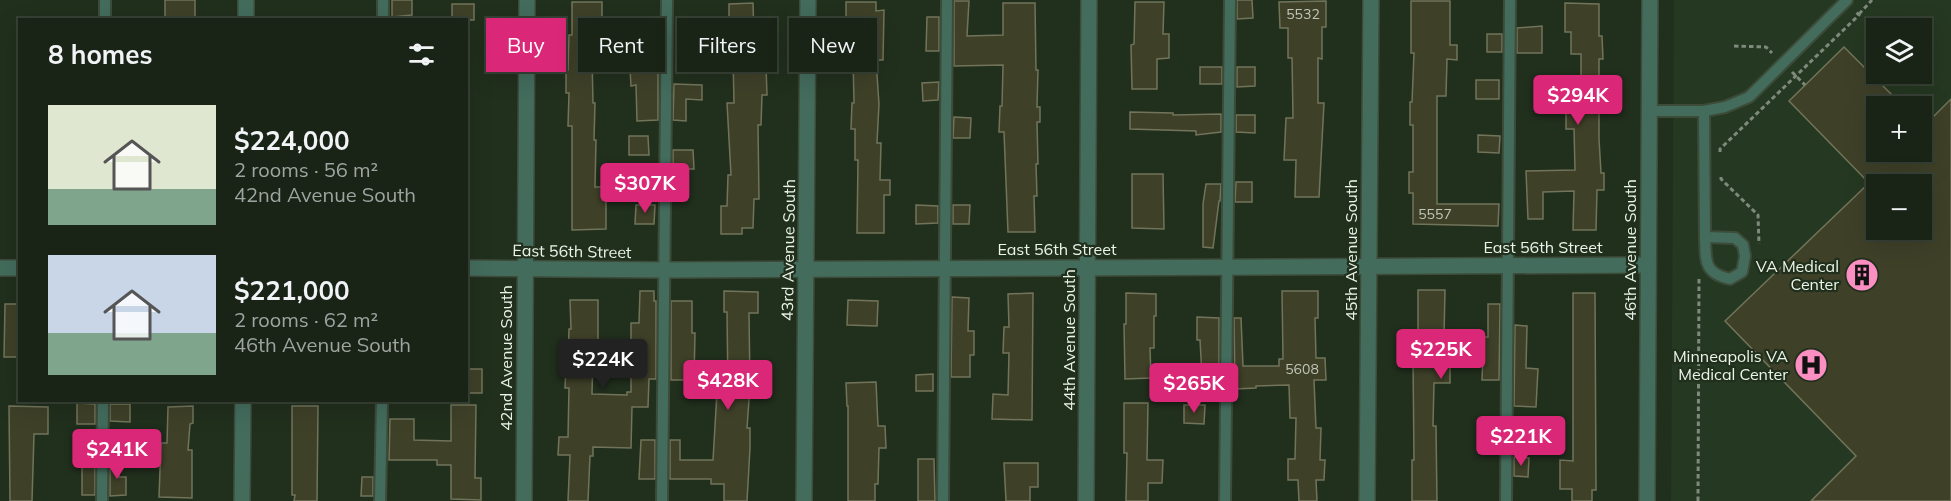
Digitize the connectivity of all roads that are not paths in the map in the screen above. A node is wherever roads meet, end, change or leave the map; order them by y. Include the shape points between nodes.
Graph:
1 (105, 0) edge
2 (246, 0) edge
3 (383, 0) edge
4 (527, 0) edge
5 (668, 0) edge
6 (808, 0) edge
7 (947, 0) edge
8 (1089, 0) edge
9 (1230, 0) edge
10 (1371, 0) edge
11 (1510, 0) edge
12 (1650, 0) edge
13 (1846, 1) edge
14 (105, 18) edge
15 (246, 18) edge
16 (383, 18) edge
17 (1649, 111) junction
18 (1704, 111) junction
19 (1705, 237) junction
20 (1648, 265) junction
21 (1227, 266) junction
22 (1508, 266) junction
23 (1087, 267) junction
24 (1369, 267) junction
25 (0, 268) edge
26 (18, 268) edge
27 (468, 268) edge
28 (524, 268) junction
29 (806, 268) junction
30 (945, 268) junction
31 (665, 270) junction
32 (103, 402) edge
33 (243, 402) edge
34 (382, 402) edge
35 (102, 501) edge
36 (242, 501) edge
37 (380, 501) edge
38 (524, 501) edge
39 (662, 501) edge
40 (804, 501) edge
41 (943, 501) edge
42 (1086, 501) edge
43 (1225, 501) edge
44 (1367, 501) edge
45 (1506, 501) edge
46 (1647, 501) edge

1 - 14 lane
2 - 15 street
3 - 16 lane
4 - 28 street, 42nd Avenue South
5 - 31 lane
6 - 29 street, 43rd Avenue South
7 - 30 lane
8 - 23 street, 44th Avenue South
9 - 21 lane
10 - 24 street, 45th Avenue South
11 - 22 lane
12 - 17 street, 46th Avenue South
13 - 18 lane via 1749,97
17 - 18 lane
17 - 20 street, 46th Avenue South
18 - 19 lane
19 - 19 lane via 1707,265 1716,276 1730,279 1742,272 1743,245 1735,238
20 - 22 street, East 56th Street
20 - 46 street, 46th Avenue South
21 - 23 street, East 56th Street
21 - 24 street, East 56th Street
21 - 43 lane
22 - 24 street, East 56th Street
22 - 45 lane
23 - 30 street, East 56th Street
23 - 42 street, 44th Avenue South
24 - 44 street, 45th Avenue South
25 - 26 street
27 - 28 street, East 56th Street
28 - 31 street, East 56th Street
28 - 38 street, 42nd Avenue South
29 - 30 street, East 56th Street
29 - 31 street, East 56th Street
29 - 40 street, 43rd Avenue South
30 - 41 lane
31 - 39 lane
32 - 35 lane
33 - 36 street
34 - 37 lane

